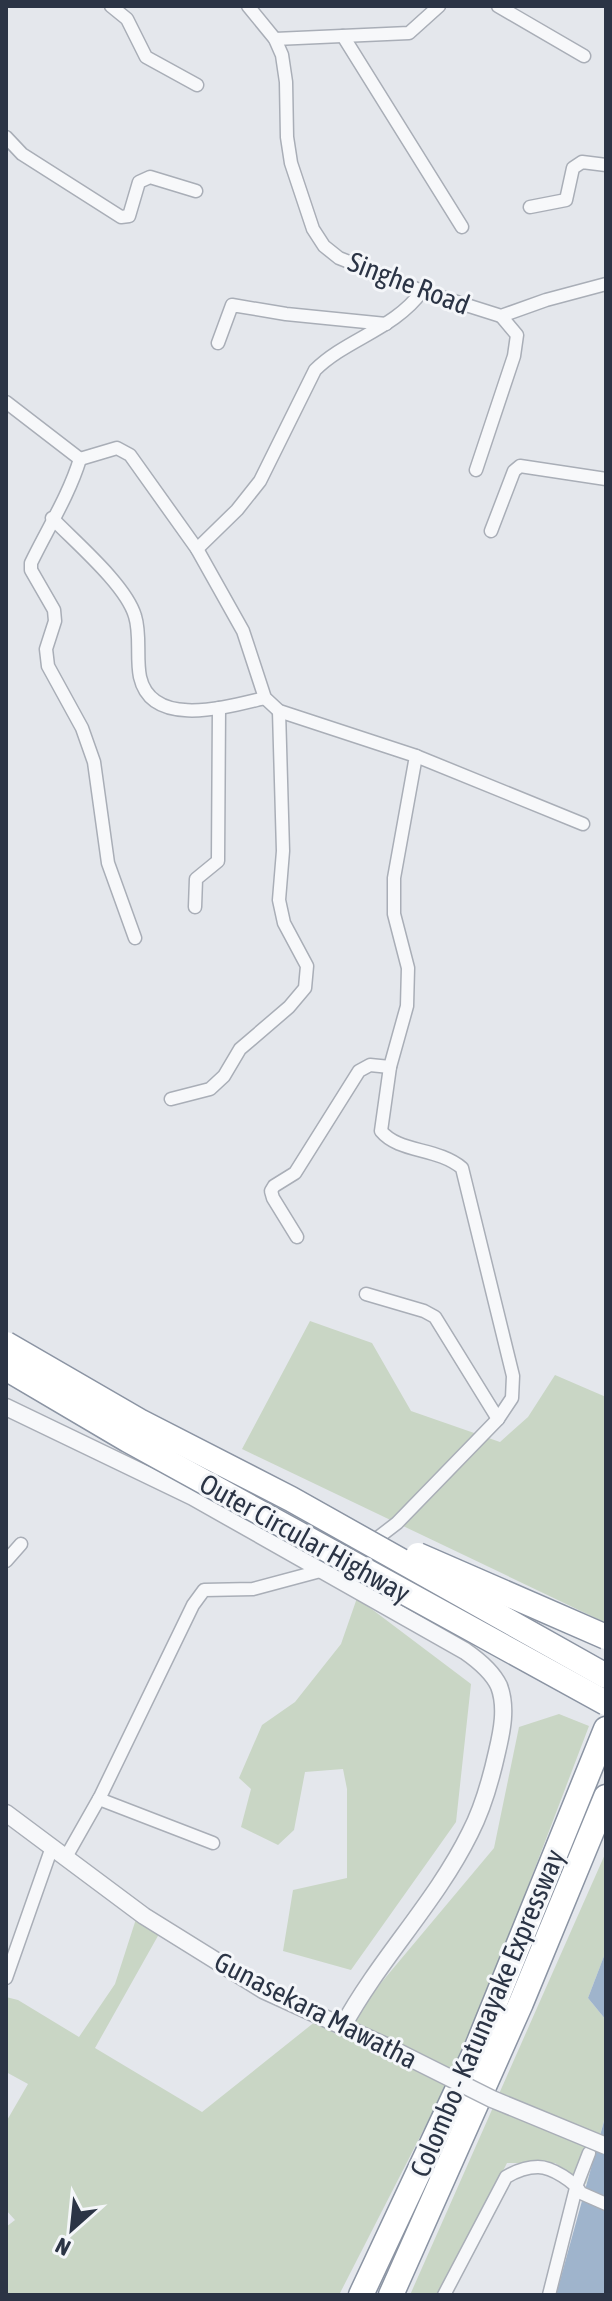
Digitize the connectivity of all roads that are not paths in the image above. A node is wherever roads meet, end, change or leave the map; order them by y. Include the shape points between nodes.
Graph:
1 (111, 6) edge
2 (439, 6) edge
3 (498, 6) edge
4 (255, 8) edge
5 (343, 36) junction
6 (275, 39) junction
7 (584, 56) dead end
8 (197, 85) dead end
9 (6, 137) edge
10 (606, 165) edge
11 (196, 191) dead end
12 (530, 207) dead end
13 (462, 227) dead end
14 (606, 284) edge
15 (422, 291) junction
16 (501, 316) junction
17 (386, 324) junction
18 (218, 343) dead end
19 (6, 402) edge
20 (80, 459) junction
21 (476, 470) dead end
22 (606, 479) edge
23 (52, 518) junction
24 (491, 531) dead end
25 (197, 549) junction
26 (265, 698) junction
27 (219, 708) junction
28 (279, 711) junction
29 (416, 756) junction
30 (583, 824) dead end
31 (195, 907) dead end
32 (135, 938) dead end
33 (390, 1067) junction
34 (171, 1099) dead end
35 (297, 1237) dead end
36 (366, 1294) dead end
37 (6, 1344) edge
38 (6, 1368) edge
39 (6, 1407) edge
40 (498, 1419) junction
41 (291, 1499) junction
42 (21, 1544) dead end
43 (6, 1561) edge
44 (324, 1570) junction
45 (606, 1637) edge
46 (606, 1676) edge
47 (606, 1703) edge
48 (606, 1729) edge
49 (606, 1797) edge
50 (99, 1799) junction
51 (6, 1813) edge
52 (213, 1843) dead end
53 (59, 1852) junction
54 (6, 1978) edge
55 (343, 2026) junction
56 (606, 2146) edge
57 (589, 2153) dead end
58 (579, 2189) junction
59 (606, 2204) edge
60 (361, 2295) edge
61 (391, 2295) edge
62 (444, 2295) edge
63 (549, 2295) edge

1 - 8 street via 127,19 146,57
2 - 5 street via 409,33
3 - 7 street
4 - 6 street, Singhe Road
5 - 6 street
5 - 13 street
6 - 15 street, Singhe Road via 286,82 291,163 313,229 339,258
9 - 11 street via 22,154 121,217 129,216 139,182 150,177
10 - 12 street via 582,162 573,168 566,200
14 - 16 street, Singhe Road
15 - 16 street, Singhe Road
15 - 17 street
16 - 21 street via 517,335 514,356
17 - 18 street via 232,305
17 - 25 street via 315,370 260,481
19 - 20 street
20 - 23 street
20 - 25 street via 117,448 130,455
22 - 24 street via 520,466
23 - 27 street via 118,586 135,616 141,679 150,697 167,707 192,711
23 - 32 street via 31,563 54,610 48,666 94,762 108,863
25 - 26 street via 243,631
26 - 27 street
26 - 28 street
27 - 31 street via 218,861 196,879
28 - 29 street
28 - 34 street via 279,900 284,923 307,966 305,988 240,1049 210,1089
29 - 30 street
29 - 33 street via 394,878 394,914 408,968 407,1006
33 - 35 street via 370,1065 359,1071 295,1173 271,1191
33 - 40 street via 381,1131 389,1141 449,1157 462,1168 513,1376 512,1398
36 - 40 street via 435,1317
37 - 41 highway, Outer Circular Highway, bridge via 139,1421
38 - 47 highway, Outer Circular Highway, bridge via 141,1448
39 - 44 street via 193,1497
40 - 44 street via 397,1523
41 - 45 highway, bridge
41 - 46 highway, Outer Circular Highway, bridge
42 - 43 street
44 - 50 street via 253,1589 204,1590
44 - 55 street via 482,1663 499,1686 504,1721 471,1832
48 - 60 highway, Colombo - Katunayake Expressway via 475,2052
49 - 61 highway, Colombo - Katunayake Expressway
50 - 52 street
50 - 53 street
51 - 53 street, Gunasekara Mawatha
53 - 54 street
53 - 55 street, Gunasekara Mawatha via 144,1916 263,1990
55 - 56 street, Gunasekara Mawatha, bridge via 492,2099
57 - 58 street
58 - 59 street
58 - 62 street via 541,2166 506,2177
58 - 63 street

